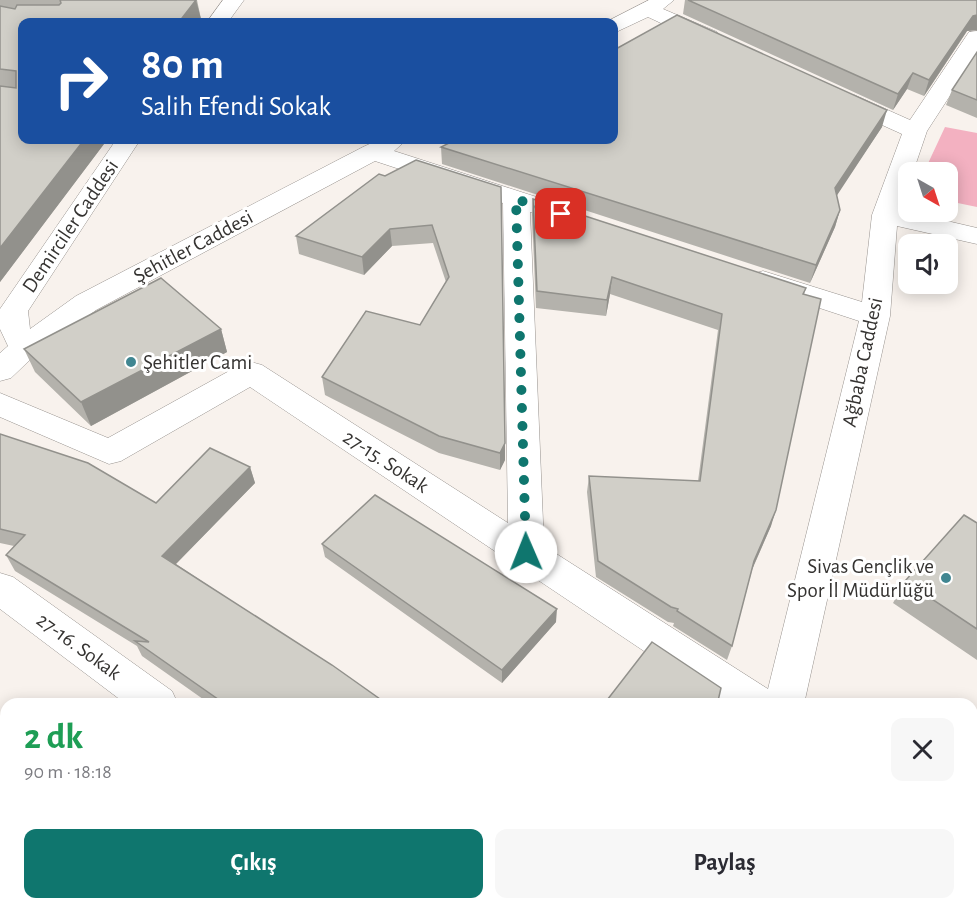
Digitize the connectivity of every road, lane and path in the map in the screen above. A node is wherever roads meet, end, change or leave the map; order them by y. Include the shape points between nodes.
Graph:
1 (234, 0) edge
2 (656, 5) edge
3 (220, 18) edge
4 (618, 25) edge
5 (977, 38) edge
6 (733, 48) edge
7 (829, 92) edge
8 (915, 131) junction
9 (125, 144) edge
10 (388, 144) edge
11 (372, 152) junction
12 (516, 199) junction
13 (885, 215) junction
14 (595, 225) edge
15 (977, 236) edge
16 (741, 272) edge
17 (7, 310) edge
18 (875, 316) junction
19 (24, 348) junction
20 (0, 370) edge
21 (0, 404) edge
22 (526, 552) junction
23 (0, 588) edge
24 (150, 698) edge
25 (748, 698) edge
26 (785, 698) edge

1 - 3 street
2 - 4 street
2 - 6 street
5 - 8 street, Ağbaba Caddesi
7 - 8 street
8 - 13 street, Ağbaba Caddesi
9 - 17 street, Demirciler Caddesi
10 - 11 street, Şehitler Caddesi
11 - 12 street
11 - 19 street, Şehitler Caddesi via 86,303
12 - 14 street
12 - 22 street
13 - 15 street
13 - 18 street, Ağbaba Caddesi
16 - 18 street
17 - 19 street, Demirciler Caddesi
18 - 26 street, Ağbaba Caddesi
19 - 20 street, Şehitler Caddesi
21 - 22 street, 27-15. Sokak via 110,452 251,373
22 - 25 street, 27-15. Sokak
23 - 24 street, 27-16. Sokak

